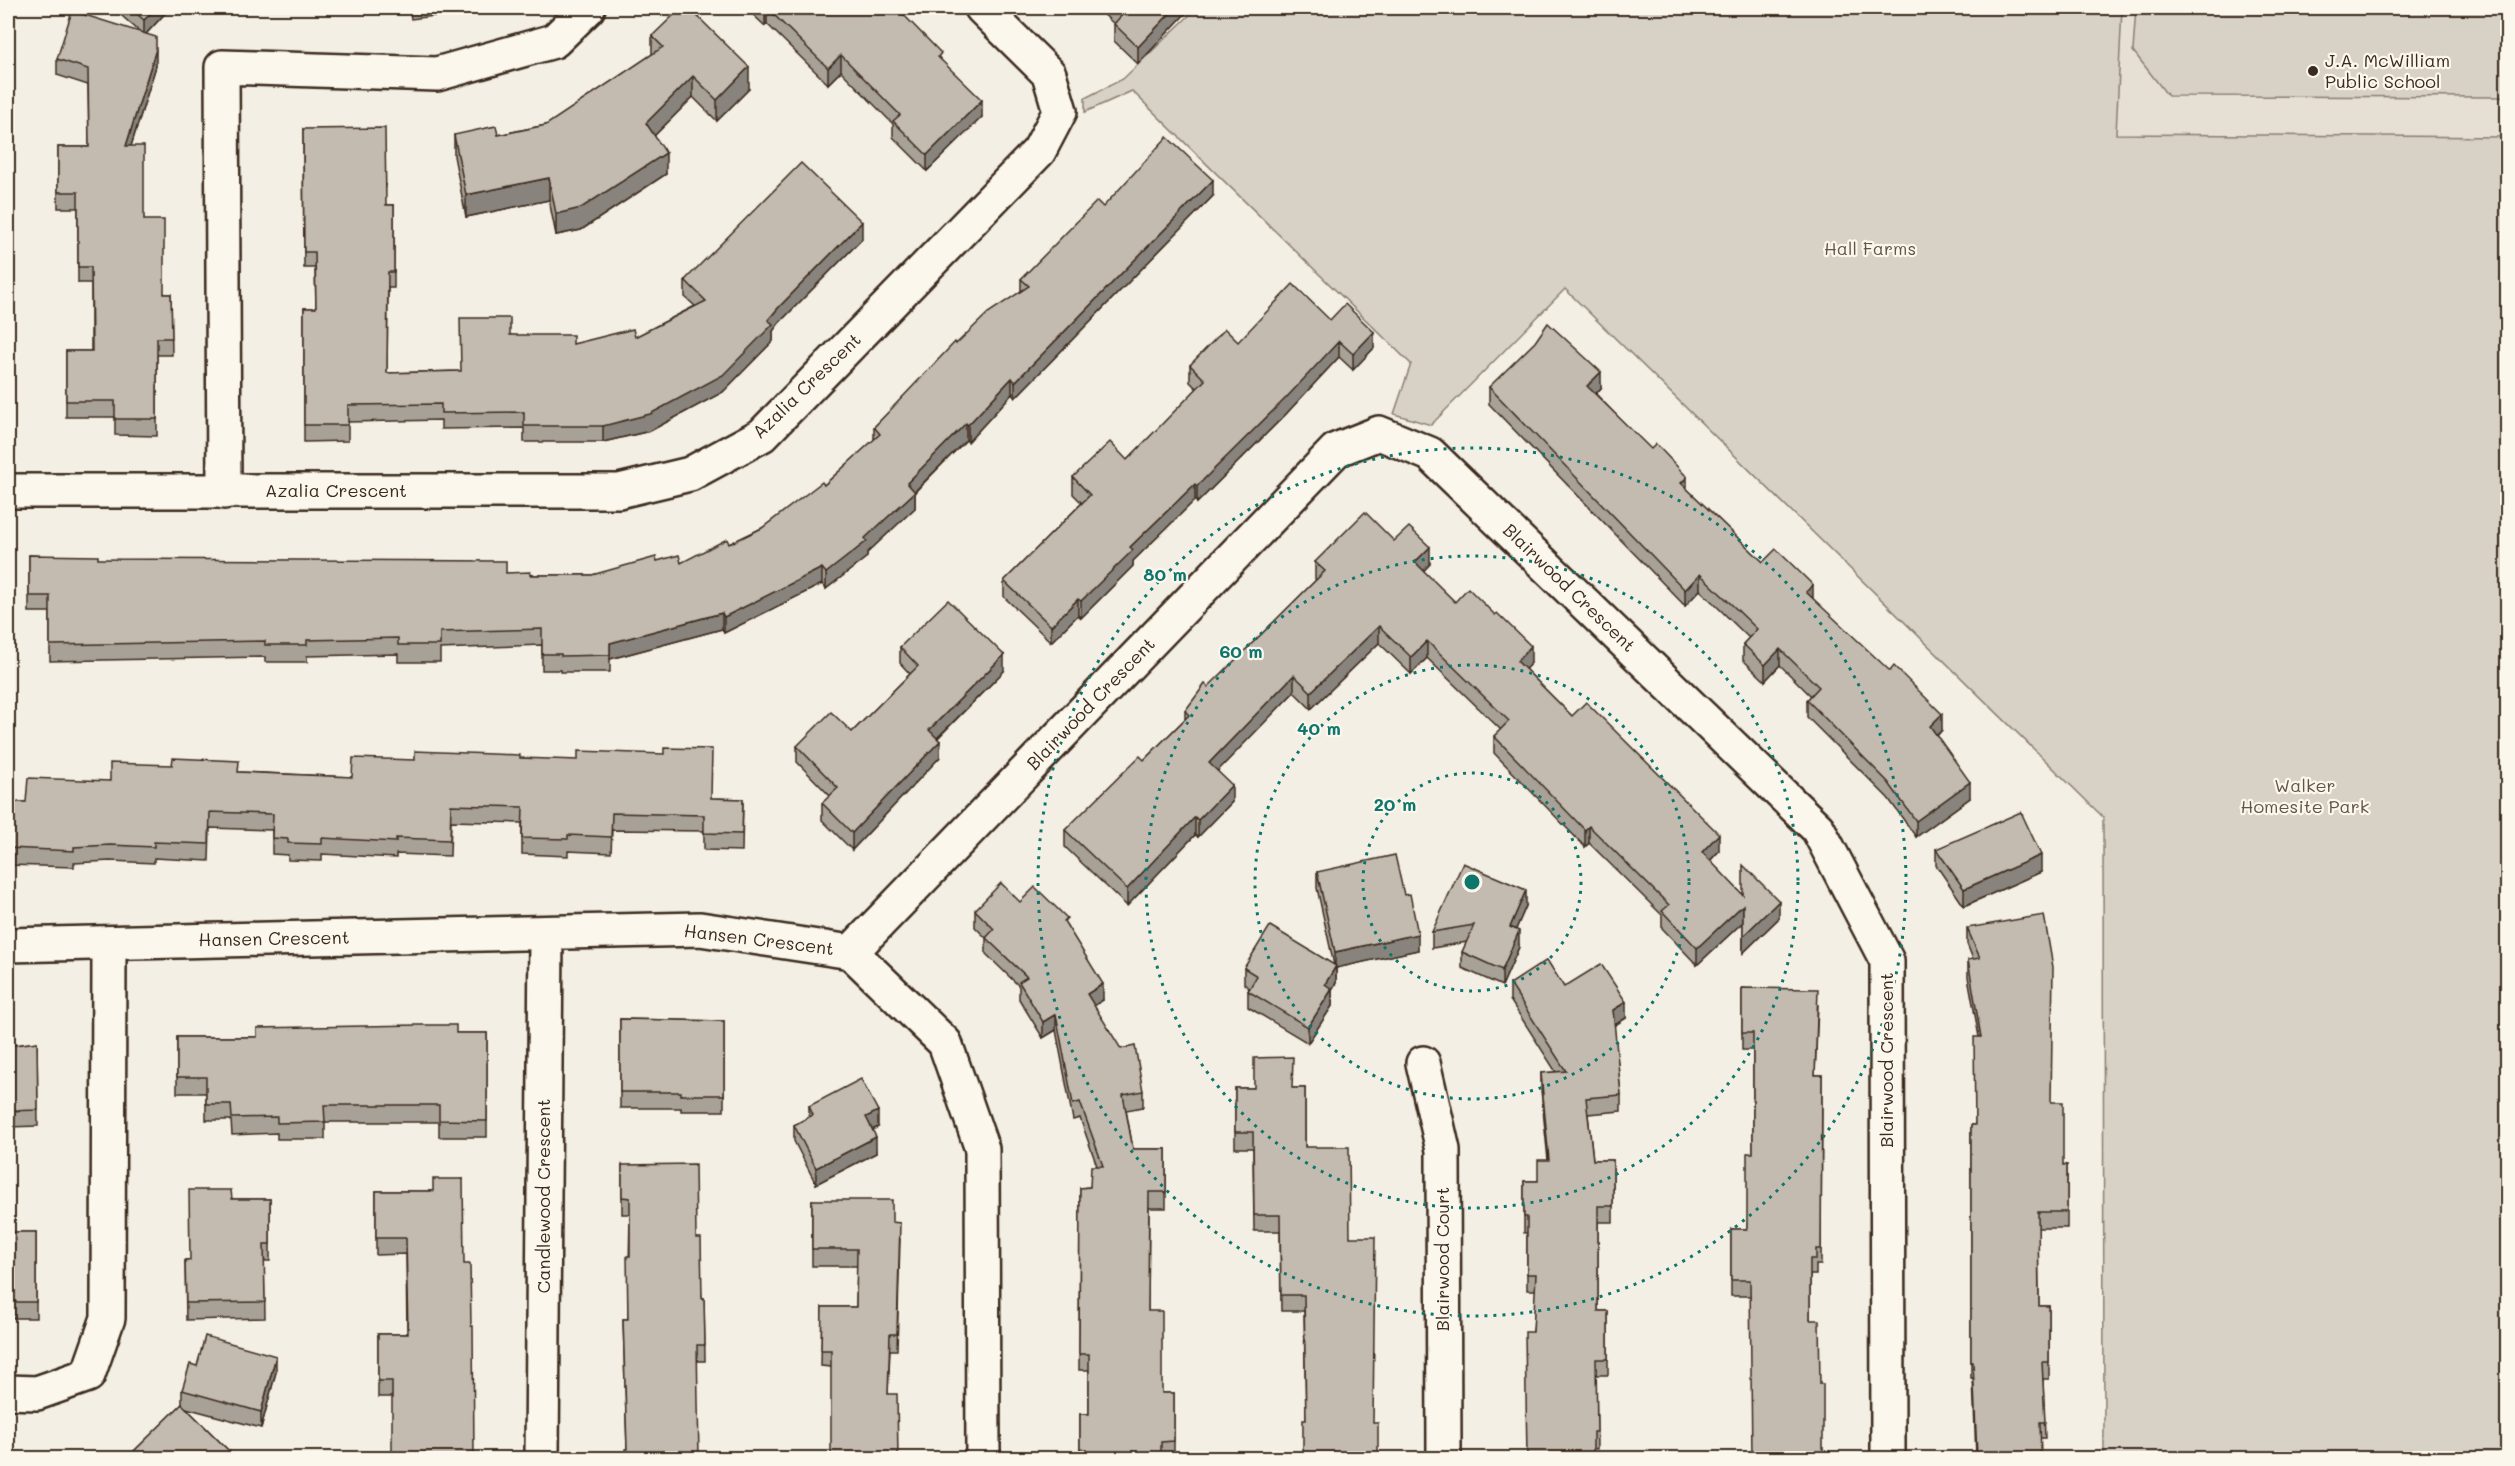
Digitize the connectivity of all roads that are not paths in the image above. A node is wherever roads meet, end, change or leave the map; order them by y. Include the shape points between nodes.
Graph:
1 (588, 8) edge
2 (982, 8) edge
3 (8, 491) edge
4 (224, 492) junction
5 (546, 933) junction
6 (109, 943) junction
7 (8, 945) edge
8 (851, 952) junction
9 (1423, 1063) dead end
10 (8, 1392) edge
11 (542, 1458) edge
12 (982, 1458) edge
13 (1444, 1458) edge
14 (1888, 1458) edge

1 - 4 street via 554,41 437,74 222,67
2 - 4 street, Azalia Crescent via 1049,74 1060,111 1039,151 762,435 690,474 619,491
3 - 4 street, Azalia Crescent
5 - 6 street, Hansen Crescent
5 - 8 street, Hansen Crescent via 700,929
5 - 11 street, Candlewood Crescent
6 - 7 street, Hansen Crescent
6 - 10 street via 108,1318 88,1375 37,1393
8 - 12 street, Hansen Crescent via 945,1043 982,1149
8 - 14 street, Blairwood Crescent via 1336,450 1379,433 1430,454 1818,829 1887,961
9 - 13 street, Blairwood Court via 1443,1150

